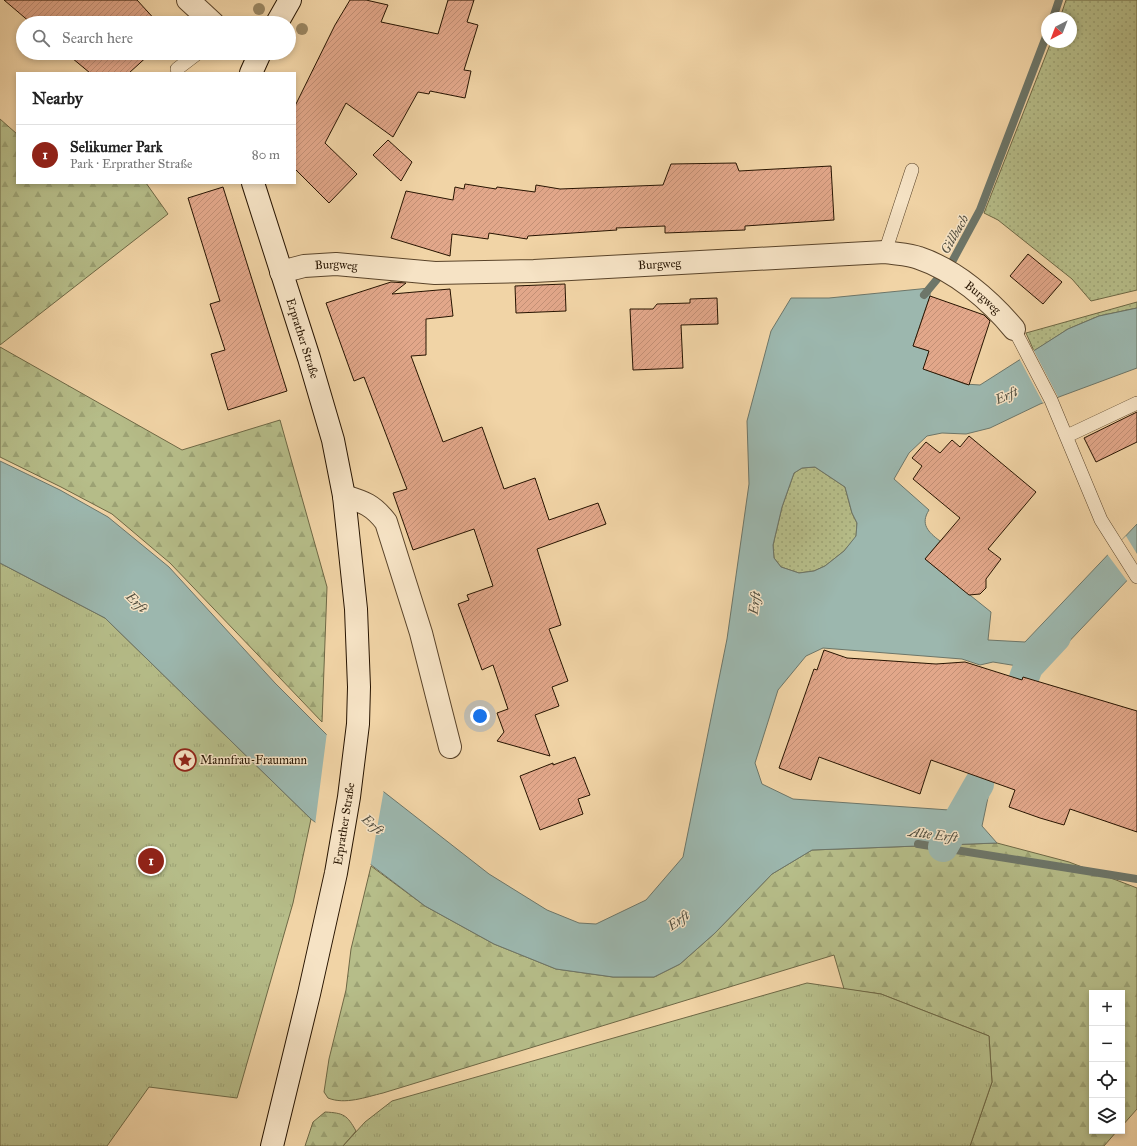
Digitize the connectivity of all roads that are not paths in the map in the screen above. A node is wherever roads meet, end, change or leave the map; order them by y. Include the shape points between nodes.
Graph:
1 (188, 0) edge
2 (290, 0) edge
3 (205, 16) edge
4 (281, 16) edge
5 (189, 60) edge
6 (178, 69) dead end
7 (912, 170) dead end
8 (253, 184) edge
9 (885, 252) junction
10 (281, 272) junction
11 (1014, 329) joint
12 (1137, 403) edge
13 (1067, 436) junction
14 (344, 496) junction
15 (1137, 577) edge
16 (450, 747) dead end
17 (272, 1146) edge

1 - 3 street
2 - 4 street
5 - 6 lane
7 - 9 lane
8 - 10 street, Erprather Straße
9 - 10 street, Burgweg via 534,271 435,273 336,264 304,266
9 - 11 street, Burgweg via 919,258 960,278 997,308
10 - 14 street, Erprather Straße via 333,440
11 - 13 lane
12 - 13 lane
13 - 15 lane via 1101,520
14 - 16 street via 367,503 378,511 386,522 421,633
14 - 17 street, Erprather Straße via 356,609 358,724 336,873

